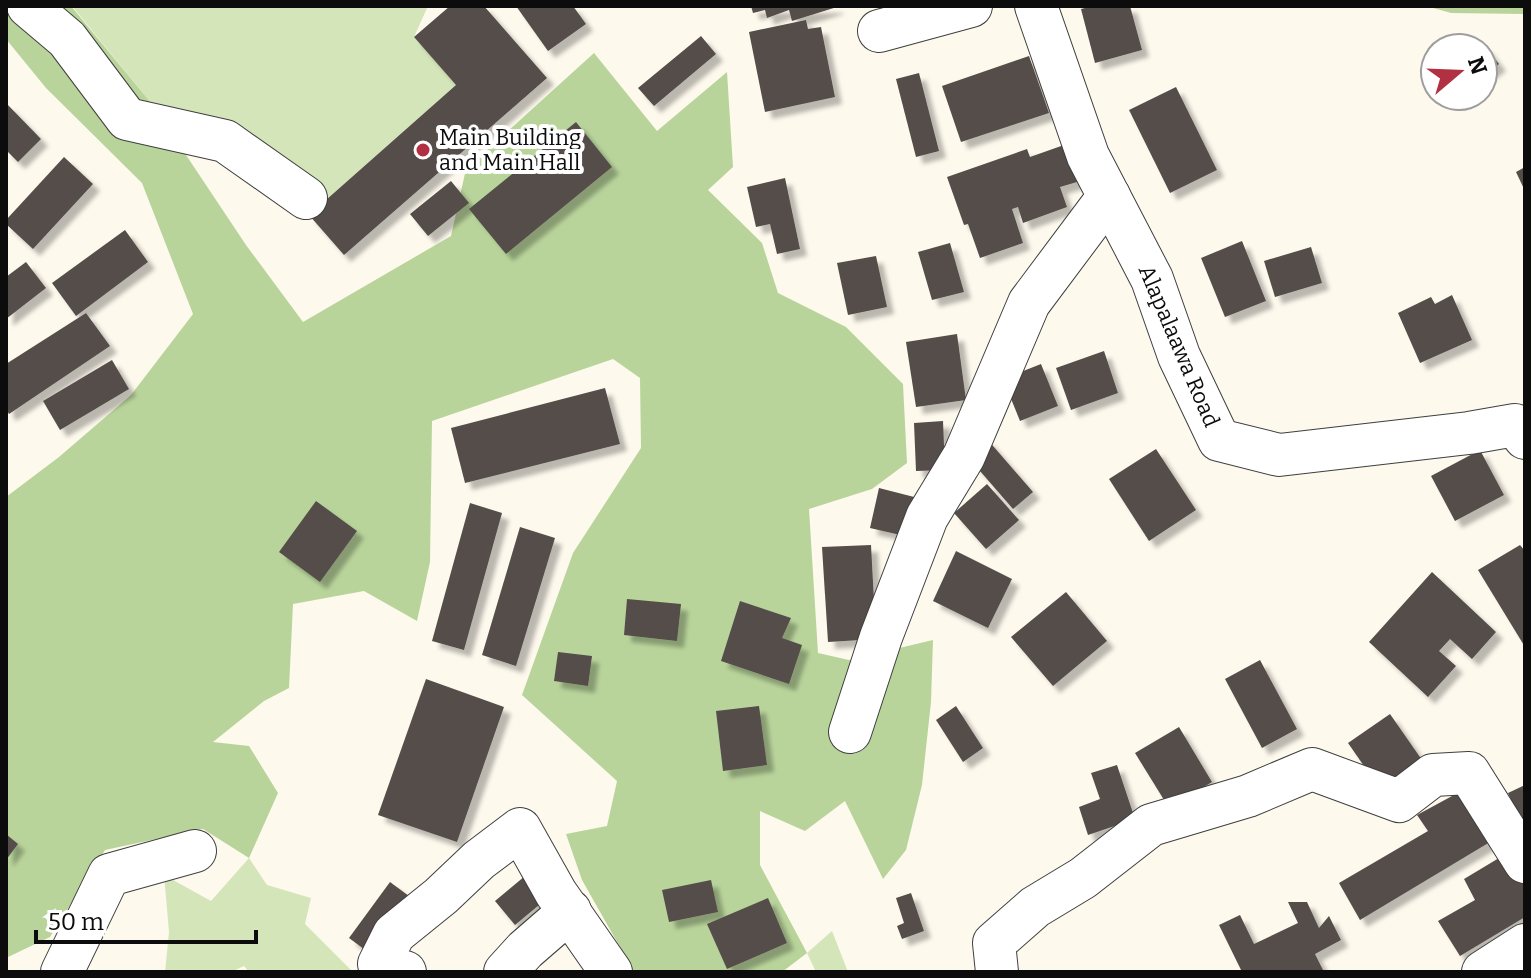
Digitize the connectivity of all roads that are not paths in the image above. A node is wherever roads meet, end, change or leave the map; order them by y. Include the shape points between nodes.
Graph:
1 (28, 6) edge
2 (971, 6) edge
3 (1036, 6) edge
4 (879, 31) dead end
5 (1109, 196) junction
6 (306, 198) dead end
7 (1525, 438) edge
8 (850, 732) dead end
9 (195, 851) dead end
10 (1525, 862) edge
11 (570, 911) junction
12 (1525, 945) edge
13 (386, 969) edge
14 (62, 972) edge
15 (505, 972) edge
16 (611, 972) edge
17 (997, 972) edge
18 (1483, 972) edge

1 - 6 street via 67,39 127,119 225,141
2 - 4 street
3 - 5 street, Alapalaawa Road via 1088,156
5 - 7 street, Alapalaawa Road via 1152,279 1179,356 1219,440 1279,455 1515,425
5 - 8 street via 1029,303 964,456 927,517
9 - 14 street via 109,875
10 - 17 street via 1469,773 1433,775 1399,801 1312,769 1248,796 1151,825 1083,878 1035,907 994,943
11 - 13 street via 520,829 394,934
11 - 15 street
11 - 16 street
12 - 18 street

